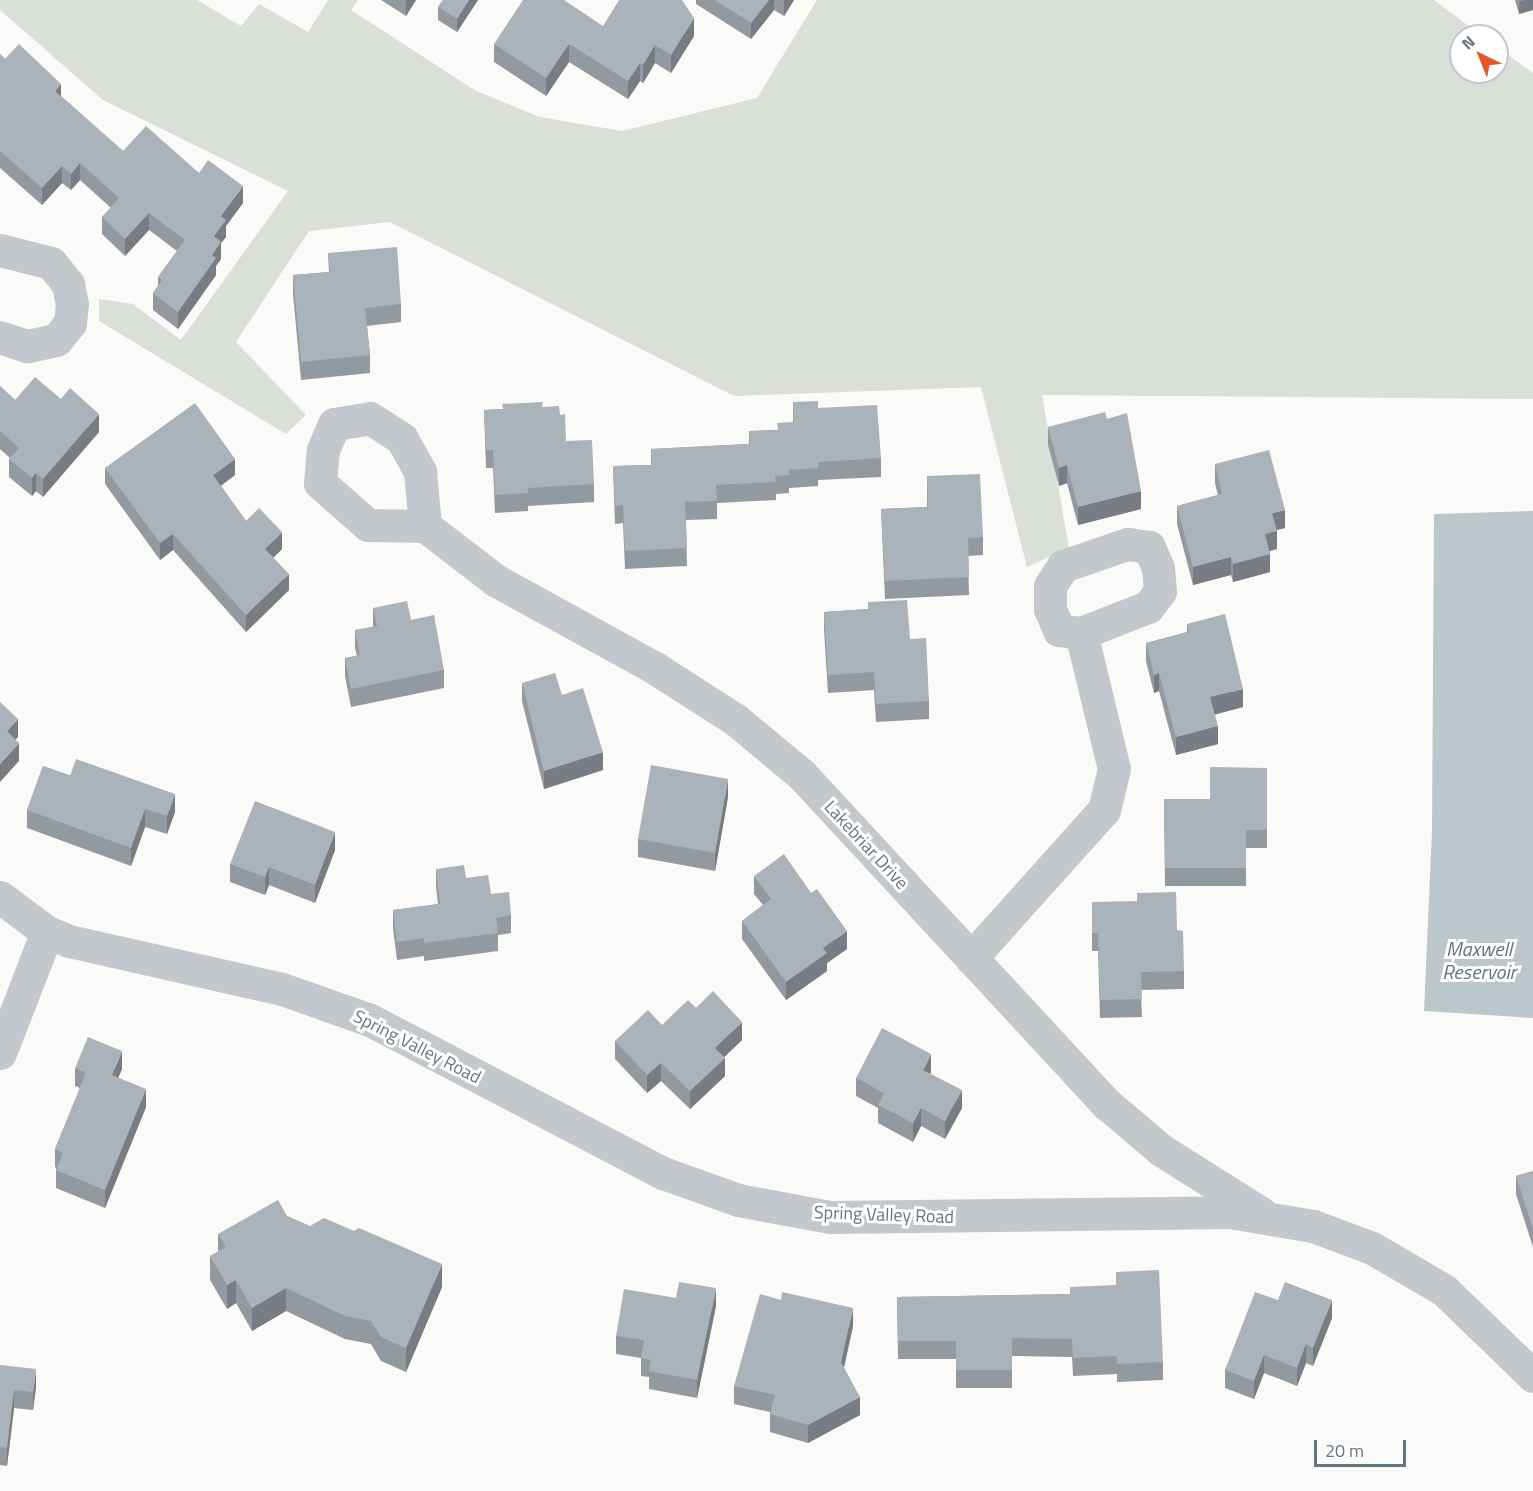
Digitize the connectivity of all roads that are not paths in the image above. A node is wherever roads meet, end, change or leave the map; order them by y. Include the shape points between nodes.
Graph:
1 (0, 250) edge
2 (0, 337) edge
3 (425, 526) dead end
4 (1081, 633) dead end
5 (0, 897) edge
6 (47, 932) junction
7 (971, 958) junction
8 (0, 1053) edge
9 (1265, 1216) junction
10 (1533, 1376) edge

1 - 2 street via 51,263 68,284 72,304 70,323 56,340 27,346
3 - 7 street, Lakebriar Drive via 495,580 655,668 736,720 802,775
4 - 7 street via 1114,769 1104,810
5 - 6 street, Spring Valley Road
6 - 8 street
6 - 9 street, Spring Valley Road via 69,941 282,989 370,1020 663,1173 738,1200 830,1217 1229,1212
7 - 9 street, Lakebriar Drive via 1117,1112 1161,1150
9 - 10 street, Spring Valley Road via 1313,1226 1372,1248 1444,1290

